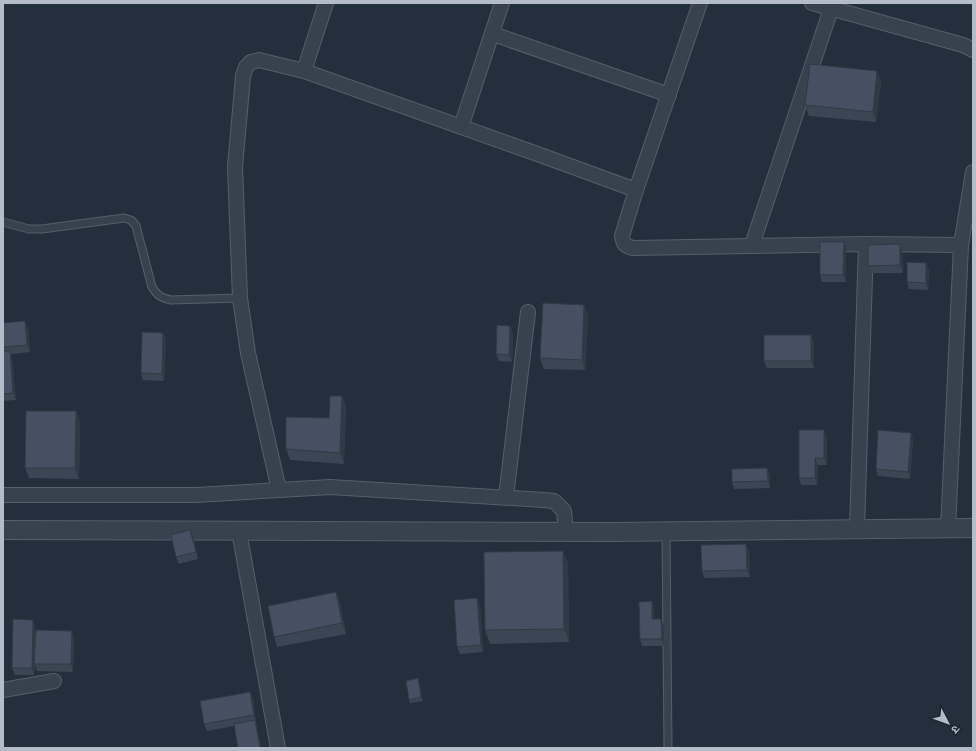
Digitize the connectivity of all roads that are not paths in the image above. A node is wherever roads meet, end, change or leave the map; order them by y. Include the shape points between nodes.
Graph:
1 (326, 3) edge
2 (502, 3) edge
3 (700, 3) edge
4 (812, 3) edge
5 (831, 9) junction
6 (493, 34) junction
7 (973, 50) edge
8 (304, 72) junction
9 (669, 94) junction
10 (461, 127) junction
11 (973, 172) edge
12 (636, 190) junction
13 (3, 222) edge
14 (866, 244) junction
15 (961, 244) junction
16 (752, 245) junction
17 (240, 298) junction
18 (528, 312) dead end
19 (279, 490) junction
20 (3, 495) edge
21 (506, 497) junction
22 (948, 528) junction
23 (973, 528) edge
24 (857, 529) junction
25 (3, 530) edge
26 (239, 531) junction
27 (666, 531) junction
28 (566, 532) junction
29 (54, 681) dead end
30 (3, 690) edge
31 (278, 748) edge
32 (668, 748) edge

1 - 8 street
2 - 6 street
3 - 9 street
4 - 5 street
5 - 7 street via 963,45
5 - 16 street
6 - 9 street
6 - 10 street
8 - 10 street
8 - 17 street via 259,60 251,62 246,67 243,76 235,167
9 - 12 street
10 - 12 street
11 - 15 street
12 - 16 street via 622,236 622,243 626,246 633,248
13 - 17 lane via 35,229 124,218 131,220 136,226 152,287 163,299
14 - 15 street
14 - 16 street
14 - 24 street
15 - 22 street
17 - 19 street via 248,353
18 - 21 street
19 - 20 street via 196,495
19 - 21 street via 330,487
21 - 28 street via 554,501 564,511
22 - 23 street
22 - 24 street
24 - 27 street
25 - 26 street
26 - 28 street
26 - 31 street
27 - 28 street
27 - 32 lane
29 - 30 street

